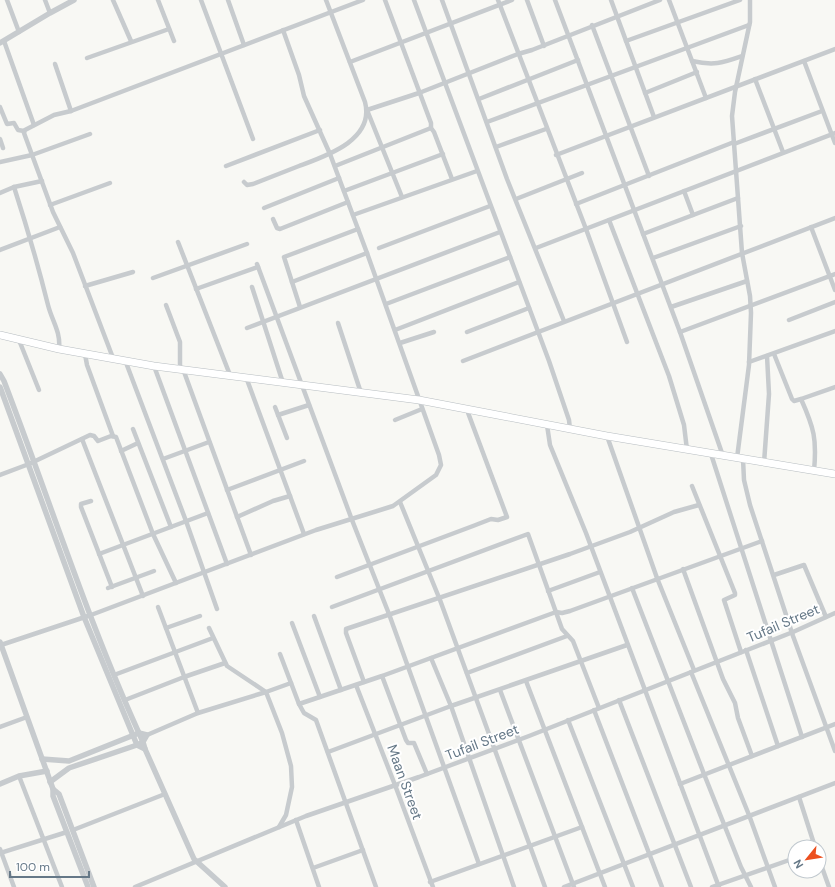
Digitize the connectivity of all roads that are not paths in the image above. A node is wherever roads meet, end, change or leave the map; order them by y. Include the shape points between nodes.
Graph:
1 (7, 0) edge
2 (45, 0) edge
3 (74, 0) edge
4 (113, 0) edge
5 (158, 0) edge
6 (201, 0) edge
7 (228, 0) edge
8 (326, 0) edge
9 (363, 0) edge
10 (385, 0) edge
11 (414, 0) edge
12 (442, 0) edge
13 (512, 0) edge
14 (527, 0) edge
15 (555, 0) edge
16 (611, 0) edge
17 (660, 0) edge
18 (669, 0) edge
19 (740, 0) edge
20 (750, 0) edge
21 (499, 3) edge
22 (50, 12) junction
23 (331, 12) junction
24 (617, 16) junction
25 (678, 22) junction
26 (450, 23) junction
27 (592, 25) junction
28 (749, 25) junction
29 (169, 29) junction
30 (283, 30) junction
31 (19, 32) junction
32 (426, 32) junction
33 (568, 35) junction
34 (131, 41) junction
35 (174, 41) dead end
36 (626, 41) junction
37 (2, 42) edge
38 (400, 42) junction
39 (244, 45) junction
40 (544, 46) junction
41 (687, 47) junction
42 (835, 49) edge
43 (222, 53) junction
44 (518, 54) junction
45 (742, 56) junction
46 (87, 58) dead end
47 (578, 60) junction
48 (692, 61) junction
49 (804, 61) junction
50 (350, 62) junction
51 (55, 64) dead end
52 (636, 67) junction
53 (696, 72) junction
54 (469, 73) junction
55 (612, 76) junction
56 (755, 79) junction
57 (528, 80) junction
58 (444, 83) junction
59 (588, 86) junction
60 (736, 86) junction
61 (419, 92) junction
62 (645, 92) junction
63 (706, 98) junction
64 (479, 99) junction
65 (537, 104) junction
66 (0, 107) edge
67 (367, 110) junction
68 (70, 111) junction
69 (822, 111) junction
70 (654, 116) junction
71 (487, 122) junction
72 (34, 125) junction
73 (630, 126) junction
74 (431, 128) junction
75 (546, 129) junction
76 (775, 129) junction
77 (320, 130) junction
78 (24, 131) junction
79 (833, 133) edge
80 (90, 134) dead end
81 (606, 135) junction
82 (0, 139) edge
83 (253, 139) dead end
84 (734, 143) junction
85 (835, 143) edge
86 (383, 147) junction
87 (496, 147) junction
88 (3, 148) dead end
89 (783, 152) junction
90 (330, 154) junction
91 (442, 154) junction
92 (32, 155) junction
93 (556, 155) junction
94 (0, 162) edge
95 (226, 166) dead end
96 (335, 166) junction
97 (736, 170) junction
98 (477, 171) junction
99 (392, 172) junction
100 (582, 173) dead end
101 (649, 176) junction
102 (339, 178) junction
103 (452, 179) junction
104 (566, 180) junction
105 (42, 181) junction
106 (244, 182) dead end
107 (110, 183) dead end
108 (625, 185) junction
109 (14, 188) junction
110 (344, 191) junction
111 (684, 191) junction
112 (0, 193) edge
113 (402, 197) junction
114 (738, 198) junction
115 (516, 199) junction
116 (348, 202) junction
117 (576, 204) junction
118 (50, 205) junction
119 (490, 206) junction
120 (264, 208) dead end
121 (634, 209) junction
122 (353, 215) junction
123 (693, 215) junction
124 (835, 218) edge
125 (273, 219) dead end
126 (609, 220) junction
127 (740, 226) junction
128 (60, 227) junction
129 (812, 227) junction
130 (358, 229) junction
131 (586, 229) junction
132 (500, 232) junction
133 (643, 234) junction
134 (31, 238) junction
135 (178, 242) dead end
136 (247, 244) dead end
137 (379, 248) dead end
138 (536, 248) junction
139 (0, 250) edge
140 (367, 253) junction
141 (742, 253) junction
142 (510, 258) junction
143 (653, 258) junction
144 (187, 266) junction
145 (133, 272) dead end
146 (835, 274) edge
147 (830, 276) junction
148 (153, 278) dead end
149 (377, 278) junction
150 (747, 281) junction
151 (292, 282) junction
152 (519, 282) junction
153 (662, 284) junction
154 (85, 286) junction
155 (252, 287) dead end
156 (196, 290) junction
157 (835, 290) edge
158 (636, 294) junction
159 (835, 302) edge
160 (612, 303) junction
161 (386, 304) junction
162 (166, 305) dead end
163 (750, 306) junction
164 (300, 307) junction
165 (671, 307) junction
166 (529, 308) junction
167 (277, 316) junction
168 (789, 320) dead end
169 (264, 321) junction
170 (564, 321) junction
171 (338, 323) dead end
172 (247, 328) dead end
173 (395, 330) junction
174 (835, 331) edge
175 (434, 332) dead end
176 (467, 332) dead end
177 (537, 332) junction
178 (680, 332) junction
179 (0, 335) edge
180 (19, 340) junction
181 (627, 342) dead end
182 (400, 343) junction
183 (59, 349) junction
184 (84, 354) junction
185 (774, 354) junction
186 (768, 356) junction
187 (113, 358) junction
188 (125, 360) junction
189 (463, 361) dead end
190 (749, 362) junction
191 (154, 366) junction
192 (181, 369) junction
193 (0, 374) edge
194 (230, 375) junction
195 (246, 376) junction
196 (283, 383) junction
197 (302, 386) junction
198 (0, 387) edge
199 (835, 387) edge
200 (38, 390) dead end
201 (361, 393) junction
202 (801, 399) junction
203 (419, 400) junction
204 (309, 405) junction
205 (275, 407) dead end
206 (422, 409) junction
207 (467, 410) junction
208 (278, 415) junction
209 (395, 420) dead end
210 (547, 425) junction
211 (132, 430) dead end
212 (570, 430) junction
213 (113, 436) junction
214 (607, 436) junction
215 (287, 438) dead end
216 (82, 439) junction
217 (209, 442) junction
218 (138, 443) junction
219 (121, 450) junction
220 (688, 450) junction
221 (185, 451) junction
222 (711, 454) junction
223 (722, 456) junction
224 (163, 459) junction
225 (740, 459) junction
226 (304, 461) dead end
227 (32, 462) junction
228 (764, 463) junction
229 (280, 470) junction
230 (814, 471) junction
231 (835, 474) edge
232 (0, 475) edge
233 (692, 486) dead end
234 (227, 490) junction
235 (290, 496) junction
236 (91, 500) dead end
237 (400, 502) junction
238 (699, 505) junction
239 (208, 513) junction
240 (237, 517) junction
241 (352, 520) junction
242 (186, 521) junction
243 (171, 527) junction
244 (639, 527) junction
245 (153, 534) junction
246 (304, 534) junction
247 (762, 540) junction
248 (123, 545) junction
249 (417, 546) junction
250 (590, 546) junction
251 (742, 548) junction
252 (99, 554) junction
253 (251, 555) junction
254 (719, 556) junction
255 (227, 564) junction
256 (539, 564) junction
257 (369, 565) junction
258 (683, 569) junction
259 (154, 571) dead end
260 (428, 571) junction
261 (600, 572) junction
262 (204, 573) junction
263 (774, 575) junction
264 (337, 577) dead end
265 (136, 578) junction
266 (657, 578) junction
267 (176, 583) junction
268 (632, 588) junction
269 (379, 590) junction
270 (548, 591) junction
271 (143, 596) junction
272 (439, 597) junction
273 (609, 597) junction
274 (158, 607) dead end
275 (332, 607) dead end
276 (217, 609) dead end
277 (556, 612) junction
278 (835, 613) edge
279 (389, 614) junction
280 (91, 616) junction
281 (200, 616) dead end
282 (314, 616) dead end
283 (826, 617) junction
284 (84, 618) junction
285 (292, 623) dead end
286 (166, 628) junction
287 (209, 628) dead end
288 (793, 632) junction
289 (567, 636) junction
290 (213, 638) junction
291 (772, 640) junction
292 (1, 643) edge
293 (627, 645) junction
294 (458, 648) junction
295 (746, 650) junction
296 (175, 652) junction
297 (741, 652) junction
298 (280, 654) dead end
299 (431, 658) junction
300 (580, 661) junction
301 (717, 661) junction
302 (225, 663) junction
303 (408, 667) junction
304 (692, 671) junction
305 (467, 673) junction
306 (114, 676) junction
307 (382, 676) junction
308 (184, 677) junction
309 (669, 680) junction
310 (526, 681) junction
311 (364, 682) junction
312 (291, 683) junction
313 (356, 685) junction
314 (341, 690) junction
315 (500, 690) junction
316 (644, 690) junction
317 (266, 692) junction
318 (320, 697) junction
319 (476, 699) junction
320 (125, 700) junction
321 (619, 700) junction
322 (299, 704) junction
323 (451, 706) junction
324 (599, 708) junction
325 (594, 710) junction
326 (198, 712) junction
327 (425, 716) junction
328 (27, 717) junction
329 (568, 720) junction
330 (835, 724) edge
331 (401, 725) junction
332 (0, 727) edge
333 (826, 727) junction
334 (545, 730) junction
335 (136, 735) junction
336 (146, 735) junction
337 (375, 735) junction
338 (802, 737) junction
339 (519, 740) junction
340 (143, 742) junction
341 (138, 745) junction
342 (778, 746) junction
343 (145, 749) junction
344 (494, 749) junction
345 (835, 751) edge
346 (328, 752) junction
347 (752, 756) junction
348 (470, 758) junction
349 (42, 759) junction
350 (728, 765) junction
351 (443, 768) junction
352 (47, 771) junction
353 (427, 774) junction
354 (704, 774) junction
355 (20, 776) junction
356 (50, 782) junction
357 (835, 783) edge
358 (0, 784) edge
359 (680, 784) junction
360 (395, 785) junction
361 (165, 794) junction
362 (799, 797) junction
363 (346, 802) junction
364 (750, 815) junction
365 (296, 820) junction
366 (725, 825) junction
367 (279, 827) junction
368 (582, 827) junction
369 (70, 831) junction
370 (700, 836) junction
371 (555, 837) junction
372 (812, 839) edge
373 (44, 840) junction
374 (675, 845) junction
375 (530, 846) junction
376 (363, 850) junction
377 (0, 852) edge
378 (650, 854) junction
379 (504, 855) junction
380 (787, 861) edge
381 (196, 862) junction
382 (479, 864) junction
383 (624, 864) junction
384 (313, 868) junction
385 (768, 868) junction
386 (600, 873) junction
387 (746, 874) junction
388 (430, 882) junction
389 (573, 885) edge
390 (719, 886) edge
391 (14, 887) edge
392 (62, 887) edge
393 (88, 887) edge
394 (94, 887) edge
395 (135, 887) edge
396 (225, 887) edge
397 (319, 887) edge
398 (376, 887) edge
399 (433, 887) edge
400 (514, 887) edge
401 (545, 887) edge
402 (564, 887) edge
403 (605, 887) edge
404 (633, 887) edge
405 (662, 887) edge
406 (691, 887) edge
407 (712, 887) edge
408 (751, 887) edge
409 (775, 887) edge

1 - 31 street
2 - 22 street
3 - 22 street
4 - 34 street
5 - 29 street
6 - 43 street
7 - 39 street
8 - 23 street
9 - 23 street
10 - 38 street
11 - 32 street
12 - 26 street
13 - 21 street
14 - 40 street
15 - 33 street
16 - 24 street
17 - 24 street
18 - 25 street
19 - 25 street
20 - 28 street
21 - 26 street
21 - 44 street
22 - 31 street
23 - 30 street
23 - 50 street
24 - 27 street
24 - 36 street
25 - 36 street
25 - 41 street
26 - 32 street
26 - 54 street
27 - 33 street
27 - 55 street
28 - 41 street
28 - 45 street
29 - 34 street
29 - 35 street
30 - 39 street
30 - 77 street via 304,96
31 - 37 street
32 - 38 street
32 - 58 street
33 - 40 street
33 - 47 street
34 - 46 street via 119,48
36 - 52 street
37 - 72 street
38 - 50 street
38 - 61 street
39 - 43 street
40 - 44 street
41 - 48 street
41 - 52 street
42 - 49 street
43 - 68 street
43 - 83 street
44 - 54 street
44 - 57 street
45 - 48 street via 719,64
45 - 60 street
47 - 57 street
47 - 59 street
48 - 53 street
49 - 56 street
49 - 69 street
50 - 67 street
51 - 68 street
52 - 55 street
52 - 62 street
53 - 62 street
53 - 63 street
54 - 58 street
54 - 64 street
55 - 59 street
55 - 73 street
56 - 60 street
56 - 76 street
57 - 64 street
57 - 65 street
58 - 61 street
58 - 98 street
59 - 65 street
59 - 81 street
60 - 63 street
60 - 84 street via 733,104
61 - 67 street
61 - 74 street
62 - 70 street
63 - 70 street
64 - 71 street
65 - 71 street
65 - 75 street
66 - 78 street via 7,124 14,123 18,130
67 - 86 street
67 - 90 street via 364,125 357,134 343,147
68 - 72 street via 54,115
69 - 76 street
69 - 79 street
70 - 73 street
71 - 87 street
72 - 78 street
73 - 81 street
73 - 101 street
74 - 86 street
74 - 91 street
75 - 87 street
75 - 93 street
76 - 84 street
76 - 89 street
77 - 90 street
77 - 95 street
78 - 92 street
79 - 85 street
79 - 89 street
80 - 92 street
81 - 93 street
81 - 108 street
82 - 88 street
84 - 97 street
84 - 101 street
86 - 96 street
86 - 99 street
87 - 115 street
89 - 97 street
90 - 96 street
90 - 106 street via 253,184 247,185
91 - 99 street
91 - 103 street
92 - 94 street
92 - 105 street
93 - 104 street
96 - 102 street
97 - 111 street
97 - 114 street
98 - 103 street
98 - 119 street
99 - 110 street
99 - 113 street
100 - 104 street
101 - 108 street
102 - 110 street
102 - 120 street
103 - 113 street
104 - 115 street
104 - 117 street
105 - 109 street
105 - 118 street
107 - 118 street
108 - 117 street
108 - 121 street
109 - 112 street
109 - 134 street
110 - 116 street
111 - 121 street
111 - 123 street
113 - 122 street
114 - 123 street
114 - 127 street
115 - 138 street
116 - 122 street
116 - 125 street via 280,230
117 - 131 street
118 - 128 street
119 - 132 street
119 - 137 street
121 - 126 street
121 - 133 street
122 - 130 street
123 - 133 street
124 - 129 street
126 - 131 street
126 - 158 street
127 - 141 street
127 - 143 street
128 - 134 street
128 - 154 street
129 - 141 street
129 - 147 street
130 - 140 street
130 - 151 street via 285,256
131 - 138 street
131 - 160 street
132 - 142 street
132 - 149 street
133 - 143 street
134 - 139 street
134 - 183 street via 57,328
135 - 144 street
136 - 144 street
138 - 170 street
140 - 149 street
140 - 151 street
141 - 150 street
141 - 153 street
142 - 152 street
142 - 161 street
143 - 153 street
144 - 148 street
144 - 156 street
145 - 154 street
146 - 147 street
147 - 157 street
147 - 163 street
149 - 161 street
149 - 164 street
150 - 163 street
150 - 165 street
151 - 164 street
152 - 166 street
152 - 173 street
153 - 158 street
153 - 165 street
154 - 187 street
155 - 169 street
156 - 167 street via 257,265
156 - 194 street
158 - 160 street
158 - 220 street via 669,376 684,425
159 - 168 street
160 - 170 street
160 - 181 street
161 - 173 street
162 - 192 street via 180,342
163 - 178 street
163 - 190 street
164 - 167 street
165 - 178 street
166 - 176 street
166 - 177 street
167 - 169 street
167 - 197 street
169 - 172 street
169 - 196 street
170 - 177 street
171 - 201 street
173 - 182 street
174 - 185 street
175 - 182 street
177 - 189 street
177 - 212 street via 569,420
178 - 223 street
179 - 180 main road
180 - 183 main road
180 - 200 street
182 - 203 street
183 - 184 main road
184 - 187 main road
184 - 213 street
185 - 186 street
185 - 202 street via 792,399
186 - 190 street
186 - 228 street via 769,394
187 - 188 main road
188 - 191 main road
188 - 224 street
190 - 225 street
191 - 192 main road
191 - 221 street
192 - 194 main road
192 - 217 street
193 - 227 street
194 - 195 main road
195 - 196 main road
195 - 229 street
196 - 197 main road
197 - 201 main road
197 - 204 street
198 - 227 street
199 - 202 street
201 - 203 main road
202 - 230 street via 815,437
203 - 206 street
203 - 207 main road
204 - 208 street
204 - 241 street
205 - 208 street
206 - 209 street
206 - 237 street via 439,455 440,469 436,475
207 - 210 main road
207 - 249 street via 506,517 491,519
208 - 215 street
210 - 212 main road
210 - 250 street via 550,445
211 - 218 street
212 - 214 main road
213 - 216 street via 98,441 92,435
213 - 219 street
214 - 220 main road
214 - 244 street
216 - 227 street
216 - 248 street
217 - 221 street
217 - 234 street
218 - 219 street
218 - 243 street
219 - 245 street
220 - 222 main road
221 - 224 street
221 - 239 street
222 - 223 main road
222 - 251 street
223 - 225 main road
224 - 242 street
225 - 228 main road
225 - 247 street via 750,504
226 - 229 street
227 - 232 street
227 - 280 street
227 - 284 street
228 - 230 main road
229 - 234 street
229 - 235 street
230 - 231 main road
233 - 238 street
234 - 240 street
235 - 240 street
235 - 246 street
236 - 252 street via 80,507
237 - 241 street
237 - 249 street
238 - 244 street via 674,512
238 - 254 street
239 - 242 street
239 - 255 street
240 - 253 street
241 - 246 street
241 - 257 street
242 - 243 street
242 - 262 street
243 - 245 street
244 - 250 street
244 - 266 street
245 - 248 street
245 - 267 street
246 - 253 street
247 - 251 street
247 - 263 street
248 - 252 street
248 - 265 street
249 - 257 street
249 - 260 street
250 - 256 street
250 - 261 street
251 - 254 street
251 - 291 street
252 - 265 street via 110,587
253 - 255 street
254 - 258 street
254 - 297 street via 735,593 724,600
255 - 262 street
256 - 260 street via 528,534
256 - 270 street
256 - 272 street
257 - 264 street
257 - 269 street
258 - 266 street
258 - 301 street
259 - 265 street
260 - 269 street
260 - 272 street
261 - 270 street
261 - 273 street
262 - 267 street
262 - 276 street
263 - 283 street via 804,565
263 - 288 street
265 - 271 street
266 - 268 street
266 - 304 street
267 - 271 street
268 - 273 street
268 - 309 street
269 - 275 street
269 - 279 street
270 - 277 street
271 - 280 street
272 - 279 street
272 - 294 street
273 - 277 street via 562,613
273 - 293 street
274 - 286 street
277 - 289 street
277 - 294 street
278 - 283 street, Tufail Street
279 - 303 street
279 - 311 street via 345,630
280 - 284 street
280 - 306 street
281 - 286 street
282 - 314 street
283 - 288 street, Tufail Street
284 - 292 street
284 - 335 street
285 - 318 street
286 - 296 street
287 - 290 street
288 - 291 street, Tufail Street
288 - 333 street
289 - 300 street via 573,641
289 - 305 street
290 - 296 street
290 - 302 street
291 - 295 street, Tufail Street
291 - 338 street
292 - 328 street
293 - 300 street
293 - 316 street
294 - 299 street
294 - 305 street
295 - 297 street, Tufail Street
295 - 342 street
296 - 306 street
296 - 308 street
297 - 301 street, Tufail Street
298 - 312 street
299 - 303 street
299 - 323 street
300 - 310 street
300 - 324 street
301 - 304 street, Tufail Street
301 - 347 street via 735,703
302 - 308 street
302 - 317 street
303 - 307 street
303 - 327 street
304 - 309 street, Tufail Street
304 - 350 street
305 - 319 street
306 - 320 street
307 - 311 street
307 - 331 street
308 - 320 street
308 - 326 street
309 - 316 street, Tufail Street
309 - 354 street
310 - 315 street
310 - 334 street
311 - 313 street
312 - 317 street
312 - 322 street
313 - 314 street
313 - 337 street, Maan Street
314 - 318 street
315 - 319 street
315 - 339 street
316 - 321 street, Tufail Street
316 - 359 street
317 - 326 street
317 - 367 street via 282,733 293,776 286,815
318 - 322 street
319 - 323 street
319 - 344 street
320 - 335 street
321 - 324 street, Tufail Street
321 - 374 street
322 - 346 street via 304,713 316,720
323 - 327 street
323 - 348 street
324 - 325 street, Tufail Street
325 - 329 street, Tufail Street
325 - 378 street
326 - 336 street
327 - 331 street
327 - 351 street
328 - 332 street
328 - 349 street
329 - 334 street, Tufail Street
329 - 383 street
330 - 333 street
331 - 337 street
331 - 353 street via 407,742 414,743
333 - 338 street
333 - 345 street
334 - 339 street, Tufail Street
334 - 368 street
335 - 336 street
335 - 340 street
335 - 341 street
335 - 349 street via 69,761
336 - 340 street
337 - 346 street
337 - 360 street, Maan Street
338 - 342 street
339 - 344 street, Tufail Street
339 - 371 street
340 - 341 street
340 - 343 street
341 - 343 street
341 - 356 street via 69,768
342 - 347 street
343 - 361 street
344 - 348 street, Tufail Street
344 - 375 street
346 - 363 street
347 - 350 street
348 - 351 street, Tufail Street
348 - 379 street
349 - 352 street
350 - 354 street
350 - 364 street
351 - 353 street, Tufail Street
351 - 382 street
352 - 355 street
352 - 356 street
353 - 360 street, Tufail Street
354 - 359 street
354 - 366 street
355 - 358 street
355 - 373 street
356 - 369 street via 54,789 53,796
357 - 362 street
359 - 370 street
360 - 363 street, Tufail Street
360 - 388 street, Maan Street
361 - 369 street
361 - 381 street
362 - 364 street
362 - 372 street
363 - 365 street, Tufail Street
363 - 376 street
364 - 366 street
364 - 385 street
365 - 367 street, Tufail Street
365 - 384 street
366 - 370 street
366 - 387 street
367 - 381 street, Tufail Street
368 - 371 street
368 - 386 street
369 - 373 street
369 - 393 street
369 - 394 street
370 - 374 street
370 - 390 street
371 - 375 street
371 - 389 street
373 - 377 street
373 - 392 street
374 - 378 street
374 - 406 street
375 - 379 street
375 - 401 street
376 - 384 street
376 - 398 street
377 - 391 street
378 - 383 street
378 - 405 street
379 - 382 street
379 - 400 street
380 - 385 street
381 - 395 street, Tufail Street
381 - 396 street
382 - 388 street
383 - 386 street
383 - 404 street
384 - 397 street
385 - 387 street
385 - 409 street
386 - 389 street
386 - 403 street
387 - 390 street
387 - 408 street
388 - 399 street, Maan Street
389 - 402 street
390 - 407 street

